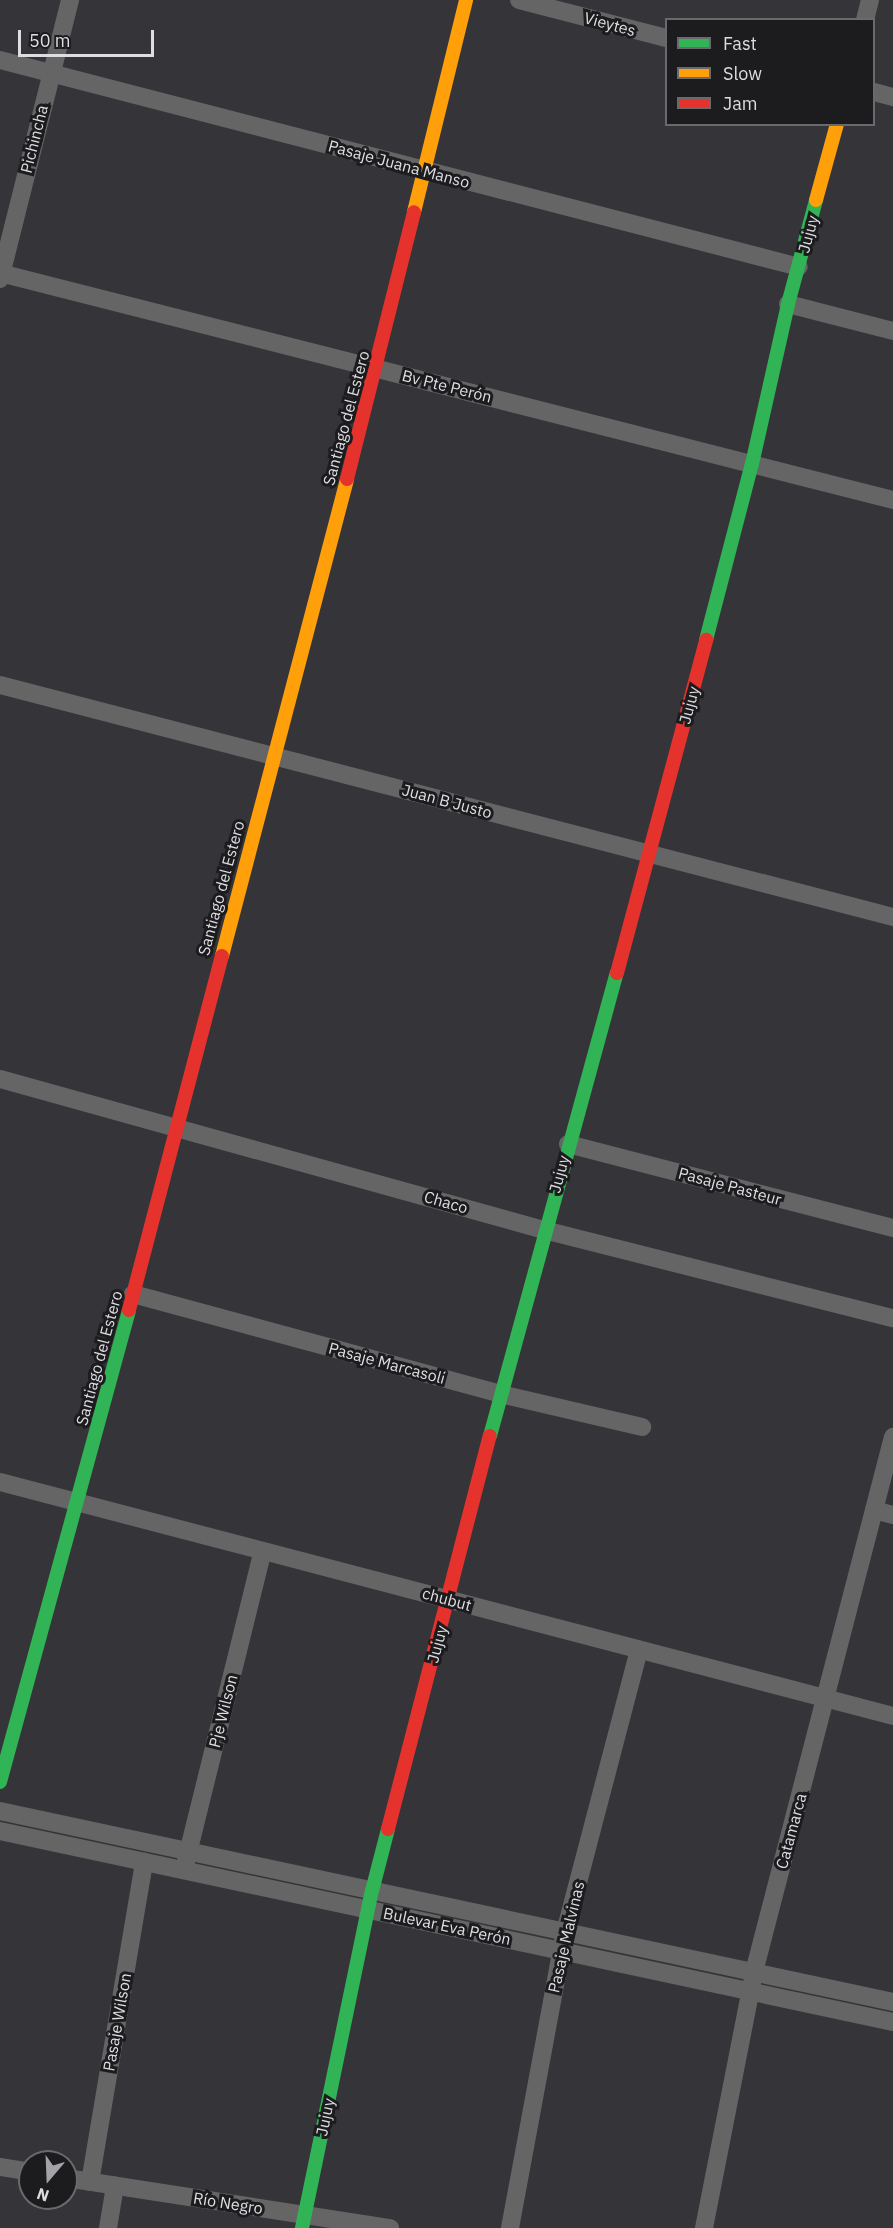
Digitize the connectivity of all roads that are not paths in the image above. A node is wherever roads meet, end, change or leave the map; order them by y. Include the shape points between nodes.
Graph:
1 (70, 0) edge
2 (466, 0) edge
3 (519, 0) edge
4 (870, 0) edge
5 (866, 18) edge
6 (665, 38) edge
7 (0, 60) edge
8 (51, 73) junction
9 (875, 92) edge
10 (893, 97) edge
11 (836, 126) edge
12 (424, 171) junction
13 (799, 267) junction
14 (0, 275) edge
15 (788, 304) junction
16 (893, 331) edge
17 (376, 368) junction
18 (752, 464) junction
19 (893, 500) edge
20 (0, 685) edge
21 (273, 756) junction
22 (650, 853) junction
23 (893, 917) edge
24 (0, 1079) edge
25 (176, 1126) junction
26 (568, 1144) junction
27 (893, 1228) edge
28 (544, 1230) junction
29 (133, 1294) junction
30 (893, 1318) edge
31 (500, 1394) junction
32 (642, 1427) dead end
33 (893, 1437) edge
34 (0, 1482) edge
35 (76, 1502) junction
36 (874, 1510) junction
37 (893, 1515) edge
38 (263, 1551) junction
39 (449, 1600) junction
40 (639, 1650) junction
41 (825, 1699) junction
42 (893, 1716) edge
43 (0, 1782) edge
44 (0, 1811) edge
45 (0, 1831) edge
46 (188, 1851) junction
47 (144, 1862) junction
48 (184, 1870) junction
49 (372, 1891) junction
50 (368, 1909) junction
51 (565, 1932) junction
52 (561, 1951) junction
53 (754, 1972) junction
54 (751, 1991) junction
55 (893, 2002) edge
56 (893, 2022) edge
57 (0, 2167) edge
58 (18, 2170) edge
59 (78, 2180) edge
60 (90, 2182) junction
61 (115, 2186) junction
62 (303, 2222) edge
63 (108, 2228) edge
64 (390, 2228) edge
65 (510, 2228) edge
66 (704, 2228) edge

1 - 8 street, Pichincha
2 - 12 street, Santiago del Estero
3 - 6 street, Vieytes
4 - 5 street
7 - 8 street, Pasaje Juana Manso
8 - 12 street, Pasaje Juana Manso
8 - 14 street, Pichincha
9 - 10 street
11 - 13 street, Jujuy
12 - 13 street, Pasaje Juana Manso
12 - 17 street, Santiago del Estero
13 - 15 street, Jujuy
14 - 17 street, Bv Pte Perón
15 - 16 street
15 - 18 street, Jujuy
17 - 18 street, Bv Pte Perón
17 - 21 street, Santiago del Estero
18 - 19 street, Bv Pte Perón
18 - 22 street, Jujuy
20 - 21 street, Juan B Justo
21 - 22 street, Juan B Justo
21 - 25 street, Santiago del Estero
22 - 23 street, Juan B Justo
22 - 26 street, Jujuy
24 - 25 street, Chaco
25 - 28 street, Chaco
25 - 29 street, Santiago del Estero
26 - 27 street, Pasaje Pasteur
26 - 28 street, Jujuy
28 - 30 street, Chaco
28 - 31 street, Jujuy
29 - 31 street, Pasaje Marcasoli
29 - 35 street, Santiago del Estero
31 - 32 street, Pasaje Marcasoli
31 - 39 street, Jujuy
33 - 36 street, Catamarca
34 - 35 street, chubut
35 - 38 street, chubut
35 - 43 street, Santiago del Estero
36 - 37 street
36 - 41 street, Catamarca
38 - 39 street, chubut
38 - 46 street, Pje Wilson
39 - 40 street, chubut
39 - 49 street, Jujuy
40 - 41 street, chubut
40 - 51 street, Pasaje Malvinas
41 - 42 street, chubut
41 - 53 street, Catamarca
44 - 46 street, Bulevar Eva Perón
45 - 47 street, Bulevar Eva Perón
46 - 48 street, Pje Wilson
46 - 49 street, Bulevar Eva Perón
47 - 48 street, Bulevar Eva Perón
47 - 60 street, Pasaje Wilson
48 - 50 street, Bulevar Eva Perón
49 - 50 street, Jujuy
49 - 51 street, Bulevar Eva Perón
50 - 52 street, Bulevar Eva Perón
50 - 62 street, Jujuy
51 - 52 street, Pasaje Malvinas
51 - 53 street, Bulevar Eva Perón
52 - 54 street, Bulevar Eva Perón
52 - 65 street, Pasaje Malvinas
53 - 54 street, Catamarca
53 - 55 street, Bulevar Eva Perón
54 - 56 street, Bulevar Eva Perón
54 - 66 street, Catamarca
57 - 58 street
59 - 60 street, Río Negro
60 - 61 street, Río Negro
61 - 62 street, Río Negro
61 - 63 street
62 - 64 street, Río Negro

